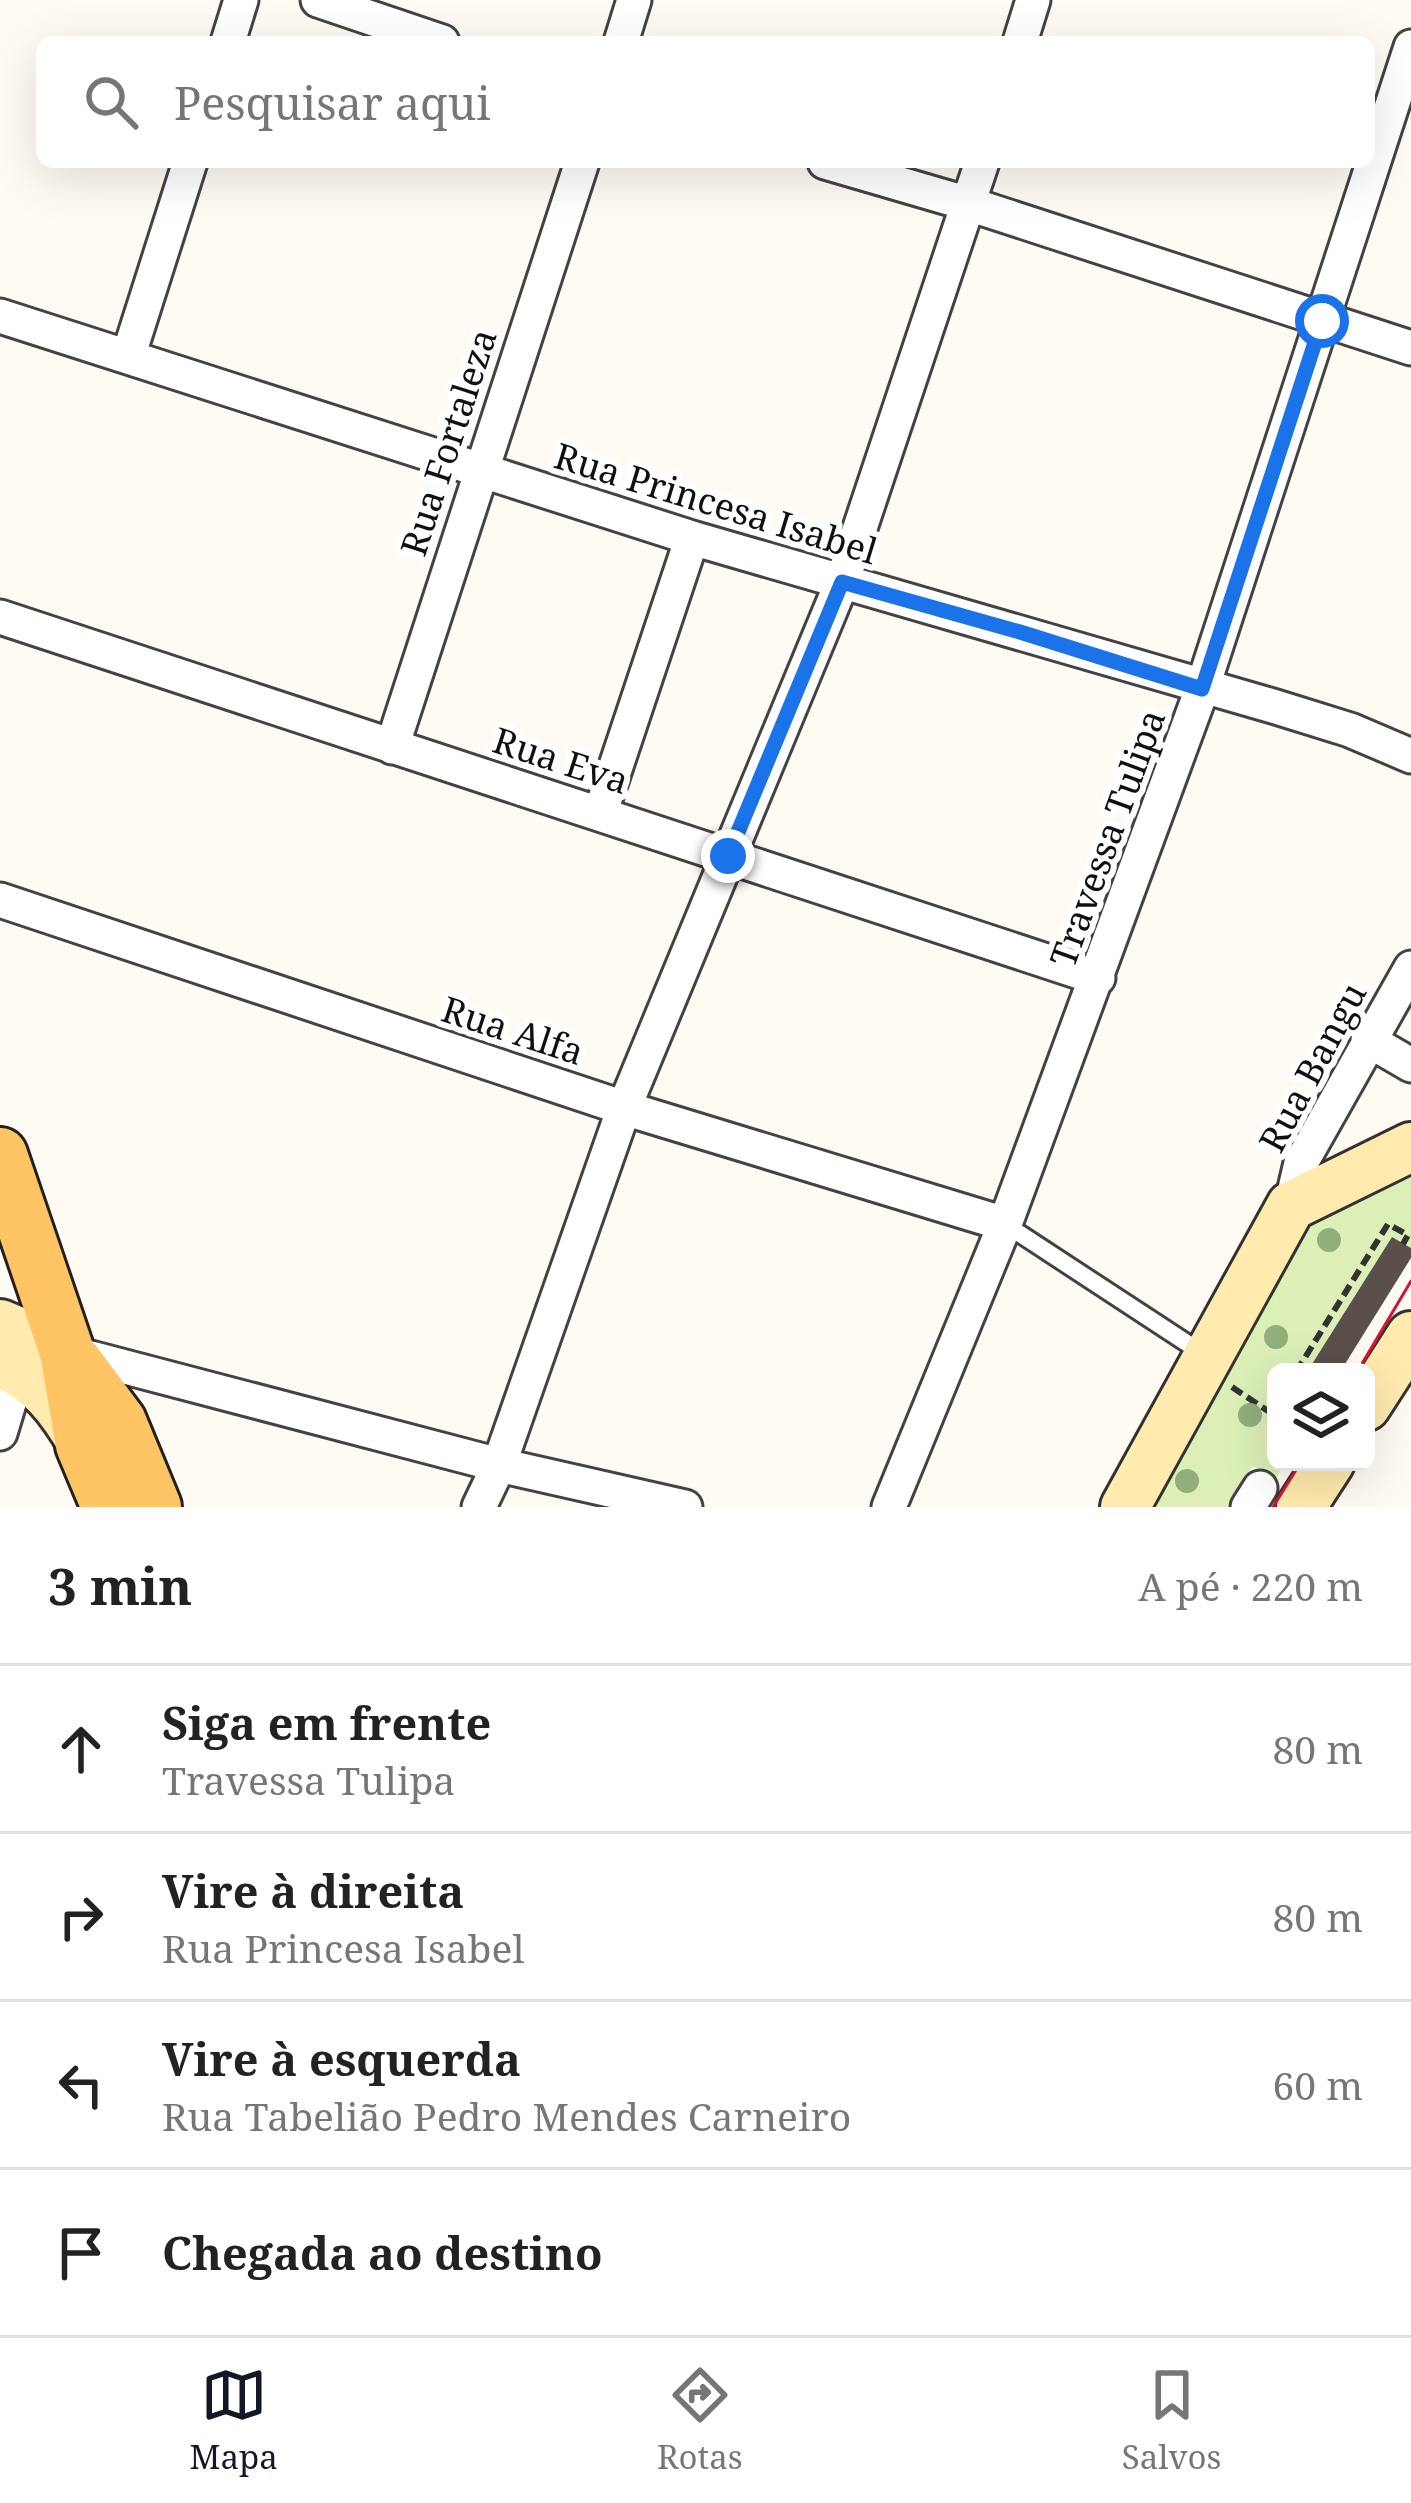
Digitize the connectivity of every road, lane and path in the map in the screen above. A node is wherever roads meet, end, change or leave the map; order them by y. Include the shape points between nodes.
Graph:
1 (241, 0) edge
2 (318, 0) edge
3 (634, 0) edge
4 (1033, 0) edge
5 (230, 36) edge
6 (424, 36) edge
7 (623, 36) edge
8 (1022, 36) edge
9 (1411, 47) edge
10 (1375, 158) edge
11 (188, 168) edge
12 (580, 168) edge
13 (846, 168) edge
14 (980, 168) edge
15 (1372, 168) edge
16 (969, 204) junction
17 (0, 316) edge
18 (1322, 321) junction
19 (1411, 348) edge
20 (128, 357) junction
21 (478, 472) junction
22 (692, 538) junction
23 (842, 582) junction
24 (0, 616) edge
25 (1202, 689) junction
26 (392, 747) junction
27 (1411, 756) edge
28 (600, 814) junction
29 (728, 856) junction
30 (0, 900) edge
31 (1411, 968) edge
32 (1098, 978) junction
33 (1368, 1040) junction
34 (1411, 1065) edge
35 (624, 1108) junction
36 (1411, 1147) edge
37 (0, 1155) edge
38 (1291, 1206) junction
39 (1005, 1224) junction
40 (1407, 1236) edge
41 (0, 1324) edge
42 (1411, 1336) edge
43 (1204, 1361) junction
44 (28, 1362) edge
45 (1302, 1363) edge
46 (1375, 1392) edge
47 (1267, 1410) edge
48 (0, 1433) edge
49 (499, 1465) junction
50 (1316, 1471) edge
51 (1270, 1500) edge
52 (109, 1507) edge
53 (154, 1507) edge
54 (479, 1507) edge
55 (685, 1507) edge
56 (889, 1507) edge
57 (1125, 1507) edge

1 - 5 street
2 - 6 street
3 - 7 street
4 - 8 street
9 - 10 street, Travessa Tulipa
11 - 20 street
12 - 21 street, Rua Fortaleza
13 - 16 street
14 - 16 street
15 - 18 street, Travessa Tulipa
16 - 18 street
16 - 23 street
17 - 20 street, Rua Princesa Isabel
18 - 19 street
18 - 25 street, Travessa Tulipa
20 - 21 street, Rua Princesa Isabel
21 - 22 street, Rua Princesa Isabel
21 - 26 street, Rua Fortaleza
22 - 23 street, Rua Princesa Isabel
22 - 28 street
23 - 25 street, Rua Princesa Isabel
23 - 29 street
24 - 26 street, Rua Eva
25 - 27 street, Rua Princesa Isabel via 1350,730
25 - 32 street, Travessa Tulipa
26 - 28 street, Rua Eva
28 - 29 street, Rua Eva
29 - 32 street, Rua Eva
29 - 35 street
30 - 35 street, Rua Alfa
31 - 33 street, Rua Bangu
32 - 39 street, Travessa Tulipa
33 - 34 street
33 - 38 street, Rua Bangu via 1301,1163
35 - 39 street, Rua Alfa
35 - 49 street
36 - 38 main road
37 - 44 main road
38 - 43 main road
39 - 43 lane
39 - 56 street, Travessa Tulipa
40 - 45 path via 1388,1224
41 - 44 main road
42 - 46 main road
43 - 47 path
43 - 57 main road
44 - 48 street
44 - 49 street
44 - 52 main road via 83,1444
44 - 53 main road via 119,1422
49 - 54 street
49 - 55 street
50 - 51 main road

